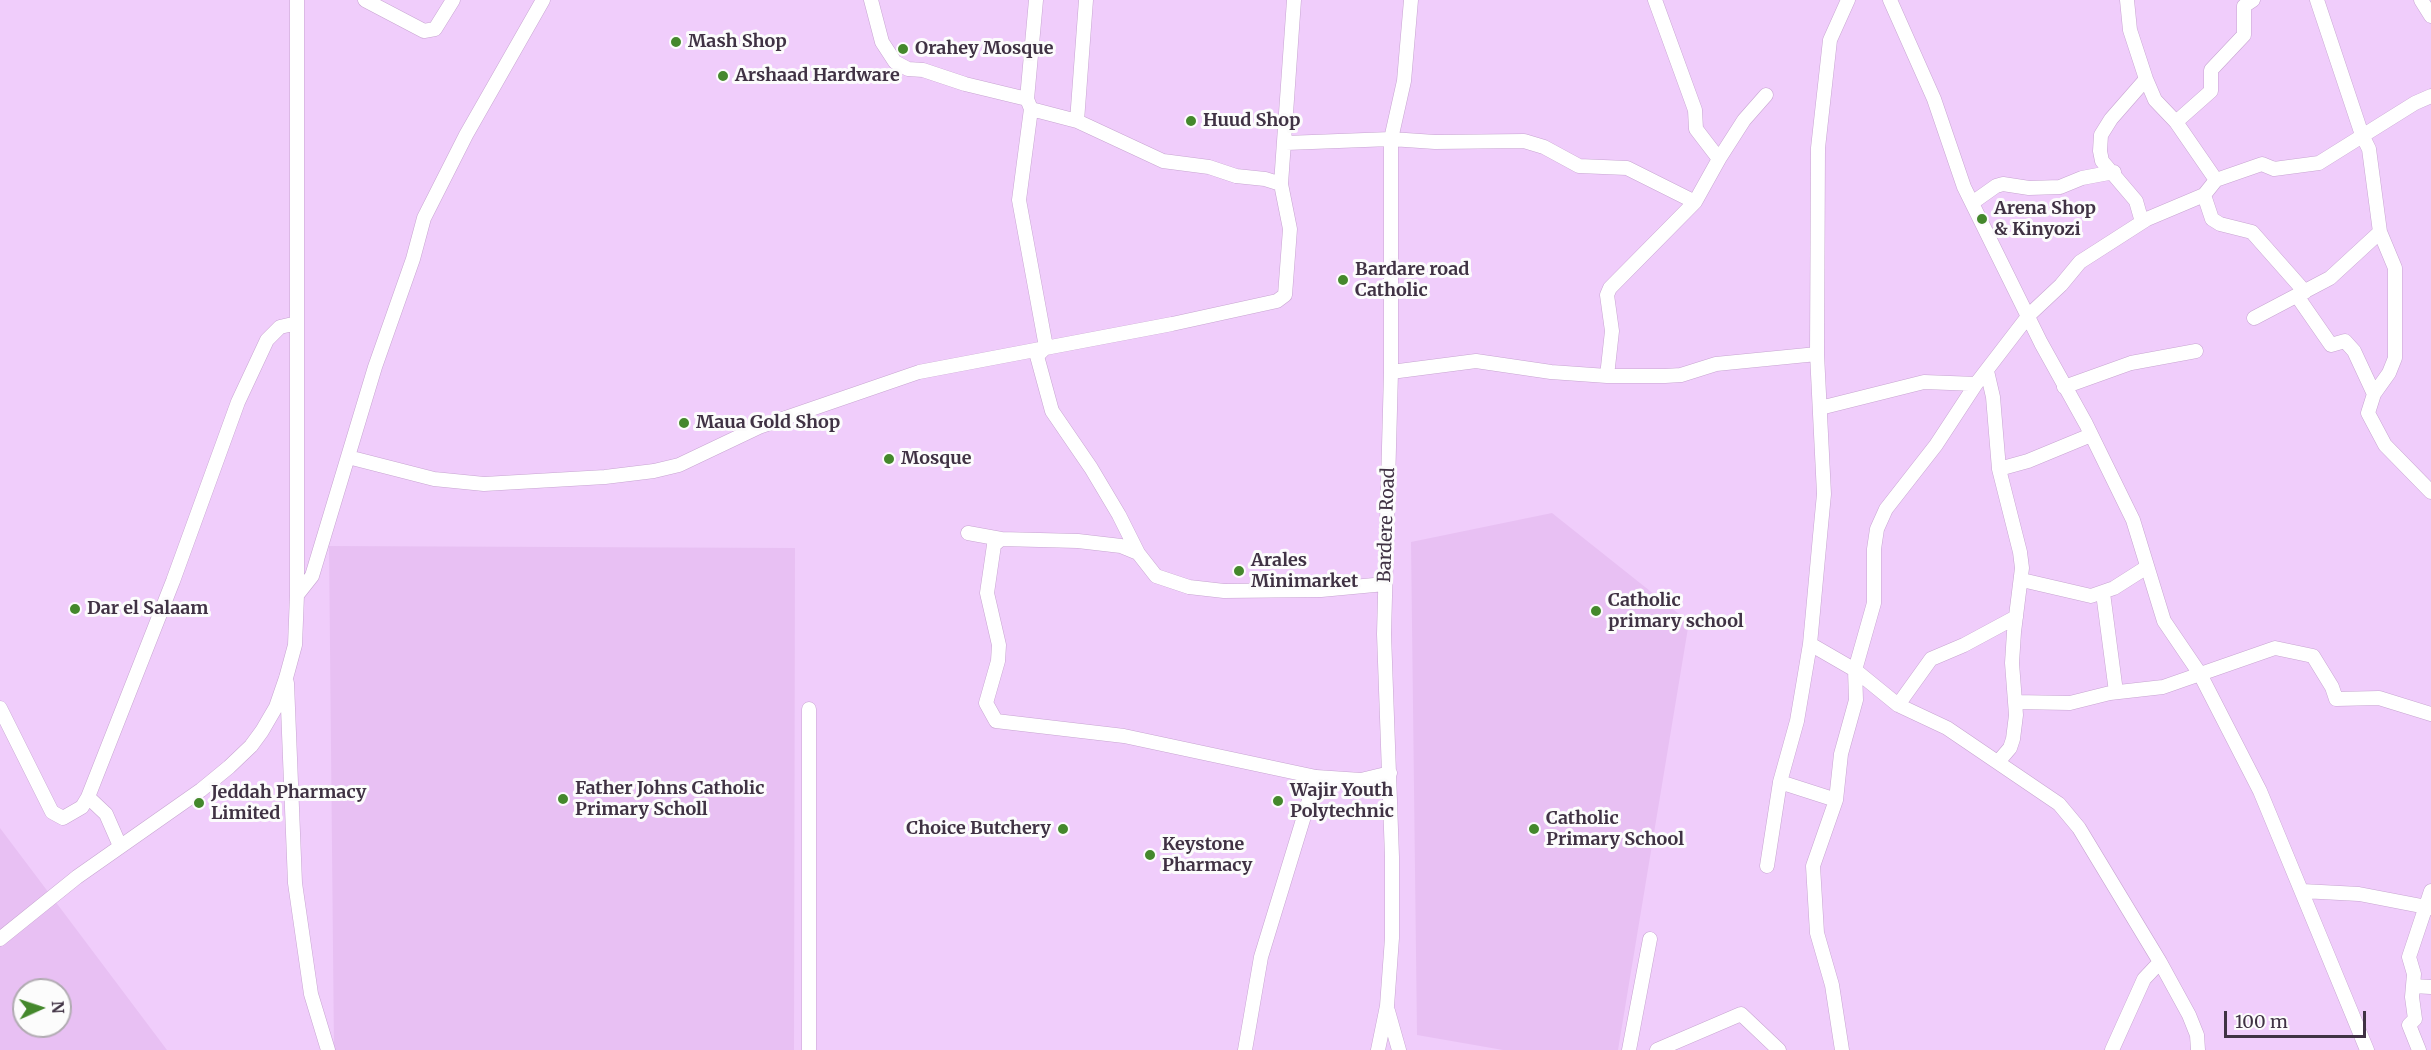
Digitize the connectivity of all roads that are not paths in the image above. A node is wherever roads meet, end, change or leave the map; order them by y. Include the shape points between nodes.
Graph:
1 (297, 0) edge
2 (365, 0) edge
3 (453, 0) edge
4 (543, 0) edge
5 (871, 0) edge
6 (1036, 0) edge
7 (1086, 0) edge
8 (1294, 0) edge
9 (1411, 0) edge
10 (1655, 0) edge
11 (1848, 0) edge
12 (1890, 0) edge
13 (2127, 0) edge
14 (2253, 0) edge
15 (2317, 0) edge
16 (2424, 1) edge
17 (2431, 16) edge
18 (2145, 79) junction
19 (1766, 95) dead end
20 (2431, 96) edge
21 (1029, 104) junction
22 (1077, 121) junction
23 (2176, 122) junction
24 (2362, 135) junction
25 (1391, 140) junction
26 (1286, 143) junction
27 (1719, 159) junction
28 (2114, 172) junction
29 (2216, 180) junction
30 (1281, 184) junction
31 (2204, 195) junction
32 (1695, 202) junction
33 (1972, 203) junction
34 (2142, 222) junction
35 (2380, 232) junction
36 (2301, 294) junction
37 (2029, 315) junction
38 (2254, 318) dead end
39 (297, 323) junction
40 (1046, 347) junction
41 (2196, 351) dead end
42 (1817, 354) junction
43 (1987, 371) junction
44 (1391, 372) junction
45 (1607, 376) junction
46 (1976, 384) junction
47 (2064, 387) junction
48 (2374, 394) junction
49 (1820, 408) junction
50 (2091, 435) junction
51 (348, 457) junction
52 (2000, 469) junction
53 (2431, 492) edge
54 (968, 533) dead end
55 (1001, 539) junction
56 (1138, 553) junction
57 (2147, 567) junction
58 (2022, 580) junction
59 (1385, 584) junction
60 (2103, 593) junction
61 (297, 596) junction
62 (2016, 617) junction
63 (1810, 644) junction
64 (1855, 670) junction
65 (2200, 674) junction
66 (286, 678) junction
67 (2116, 692) junction
68 (2015, 702) junction
69 (1899, 705) junction
70 (0, 708) edge
71 (809, 709) dead end
72 (2431, 714) edge
73 (1998, 762) junction
74 (1390, 773) junction
75 (1316, 777) junction
76 (1780, 782) junction
77 (88, 797) junction
78 (1836, 800) junction
79 (120, 846) junction
80 (1767, 866) dead end
81 (2302, 891) junction
82 (2431, 891) edge
83 (2428, 908) edge
84 (0, 939) edge
85 (1650, 939) dead end
86 (2160, 962) junction
87 (2413, 986) junction
88 (2431, 987) edge
89 (1387, 1006) junction
90 (328, 1050) edge
91 (809, 1050) edge
92 (1245, 1050) edge
93 (1378, 1050) edge
94 (1399, 1050) edge
95 (1629, 1050) edge
96 (1657, 1050) edge
97 (1779, 1050) edge
98 (1842, 1050) edge
99 (2112, 1050) edge
100 (2198, 1050) edge
101 (2367, 1050) edge
102 (2419, 1050) edge

1 - 39 street
2 - 3 street via 424,31 435,29
4 - 51 street via 424,218
5 - 21 street via 882,42 895,62
6 - 21 street
7 - 22 street
8 - 26 street
9 - 25 street, Bardere Road via 1404,81
10 - 27 street via 1695,110 1696,129
11 - 42 street via 1830,40 1818,148
12 - 33 street via 1934,99
13 - 18 street via 2130,30
14 - 23 street via 2244,6 2244,35 2211,70 2211,91
15 - 24 street
16 - 17 street
18 - 23 street via 2156,100
18 - 28 street via 2101,135 2102,161
19 - 27 street
20 - 24 street
21 - 22 street
21 - 40 street via 1019,200
22 - 30 street via 1163,161
23 - 29 street
24 - 29 street via 2319,163 2274,169 2262,164
24 - 35 street via 2370,150
25 - 26 street
25 - 32 street via 1536,144 1579,166 1627,168
25 - 44 street, Bardere Road
26 - 30 street
27 - 32 street
28 - 33 street via 2061,187 2029,189 2004,184
28 - 34 street via 2136,201
29 - 31 street
30 - 40 street via 1290,229 1285,296 1172,324
31 - 34 street
31 - 36 street via 2212,219 2252,232
32 - 45 street via 1610,288
33 - 37 street
34 - 37 street via 2080,262
35 - 36 street via 2330,278
35 - 48 street via 2395,268 2395,358
36 - 38 street
36 - 48 street via 2331,345 2345,340 2354,351
37 - 43 street
37 - 47 street
39 - 61 street
39 - 77 street via 280,327 267,340 238,402
40 - 51 street via 919,372 759,428 679,465 654,471 484,483 424,477
40 - 56 street via 1037,356 1052,411 1096,477
41 - 47 street via 2131,363
42 - 45 street via 1716,364 1681,375
42 - 49 street
43 - 46 street
43 - 52 street
44 - 45 street via 1476,361
44 - 59 street, Bardere Road
46 - 49 street via 1924,382
46 - 64 street via 1936,445 1886,509 1877,529 1872,614
47 - 50 street
48 - 53 street via 2368,413 2385,445
49 - 63 street via 1824,494
50 - 52 street
50 - 57 street via 2133,520
51 - 61 street via 312,576
52 - 58 street via 2020,552
54 - 55 street
55 - 56 street via 1078,541 1121,546
55 - 75 street via 994,545 987,593 999,645 986,703 996,721 1124,736
56 - 59 street via 1156,576 1224,591 1300,591
57 - 60 street
57 - 65 street via 2164,621
58 - 60 street via 2080,596
58 - 62 street
59 - 74 street, Bardere Road
60 - 67 street
61 - 66 street via 295,645
62 - 68 street via 2012,663
62 - 69 street via 1931,659
63 - 64 street
63 - 76 street via 1797,721
64 - 69 street
64 - 78 street via 1856,700 1840,754
65 - 67 street via 2163,687
65 - 72 street via 2275,648 2298,651 2313,656 2336,699 2379,698
65 - 81 street via 2260,790
66 - 79 street via 276,707 251,746 201,790
66 - 90 street via 295,883 311,994
67 - 68 street via 2070,703
68 - 73 street via 2013,739
69 - 73 street via 1947,729
70 - 77 street via 52,812 63,818 82,807
71 - 91 street
73 - 86 street via 2059,804 2079,828
74 - 75 street via 1361,780
74 - 89 street, Bardere Road via 1392,938
75 - 92 street via 1261,957
76 - 78 street
76 - 80 street
77 - 79 street via 106,814
78 - 98 street via 1813,866 1813,886 1817,933 1832,985
79 - 84 street
81 - 83 street via 2359,894
81 - 101 street
82 - 83 street
83 - 87 street via 2409,957
85 - 95 street
86 - 99 street via 2144,979
86 - 100 street via 2189,1015
87 - 88 street
87 - 102 street via 2415,1019 2409,1025
89 - 93 street, Bardere Road
89 - 94 street
96 - 97 street via 1741,1014

